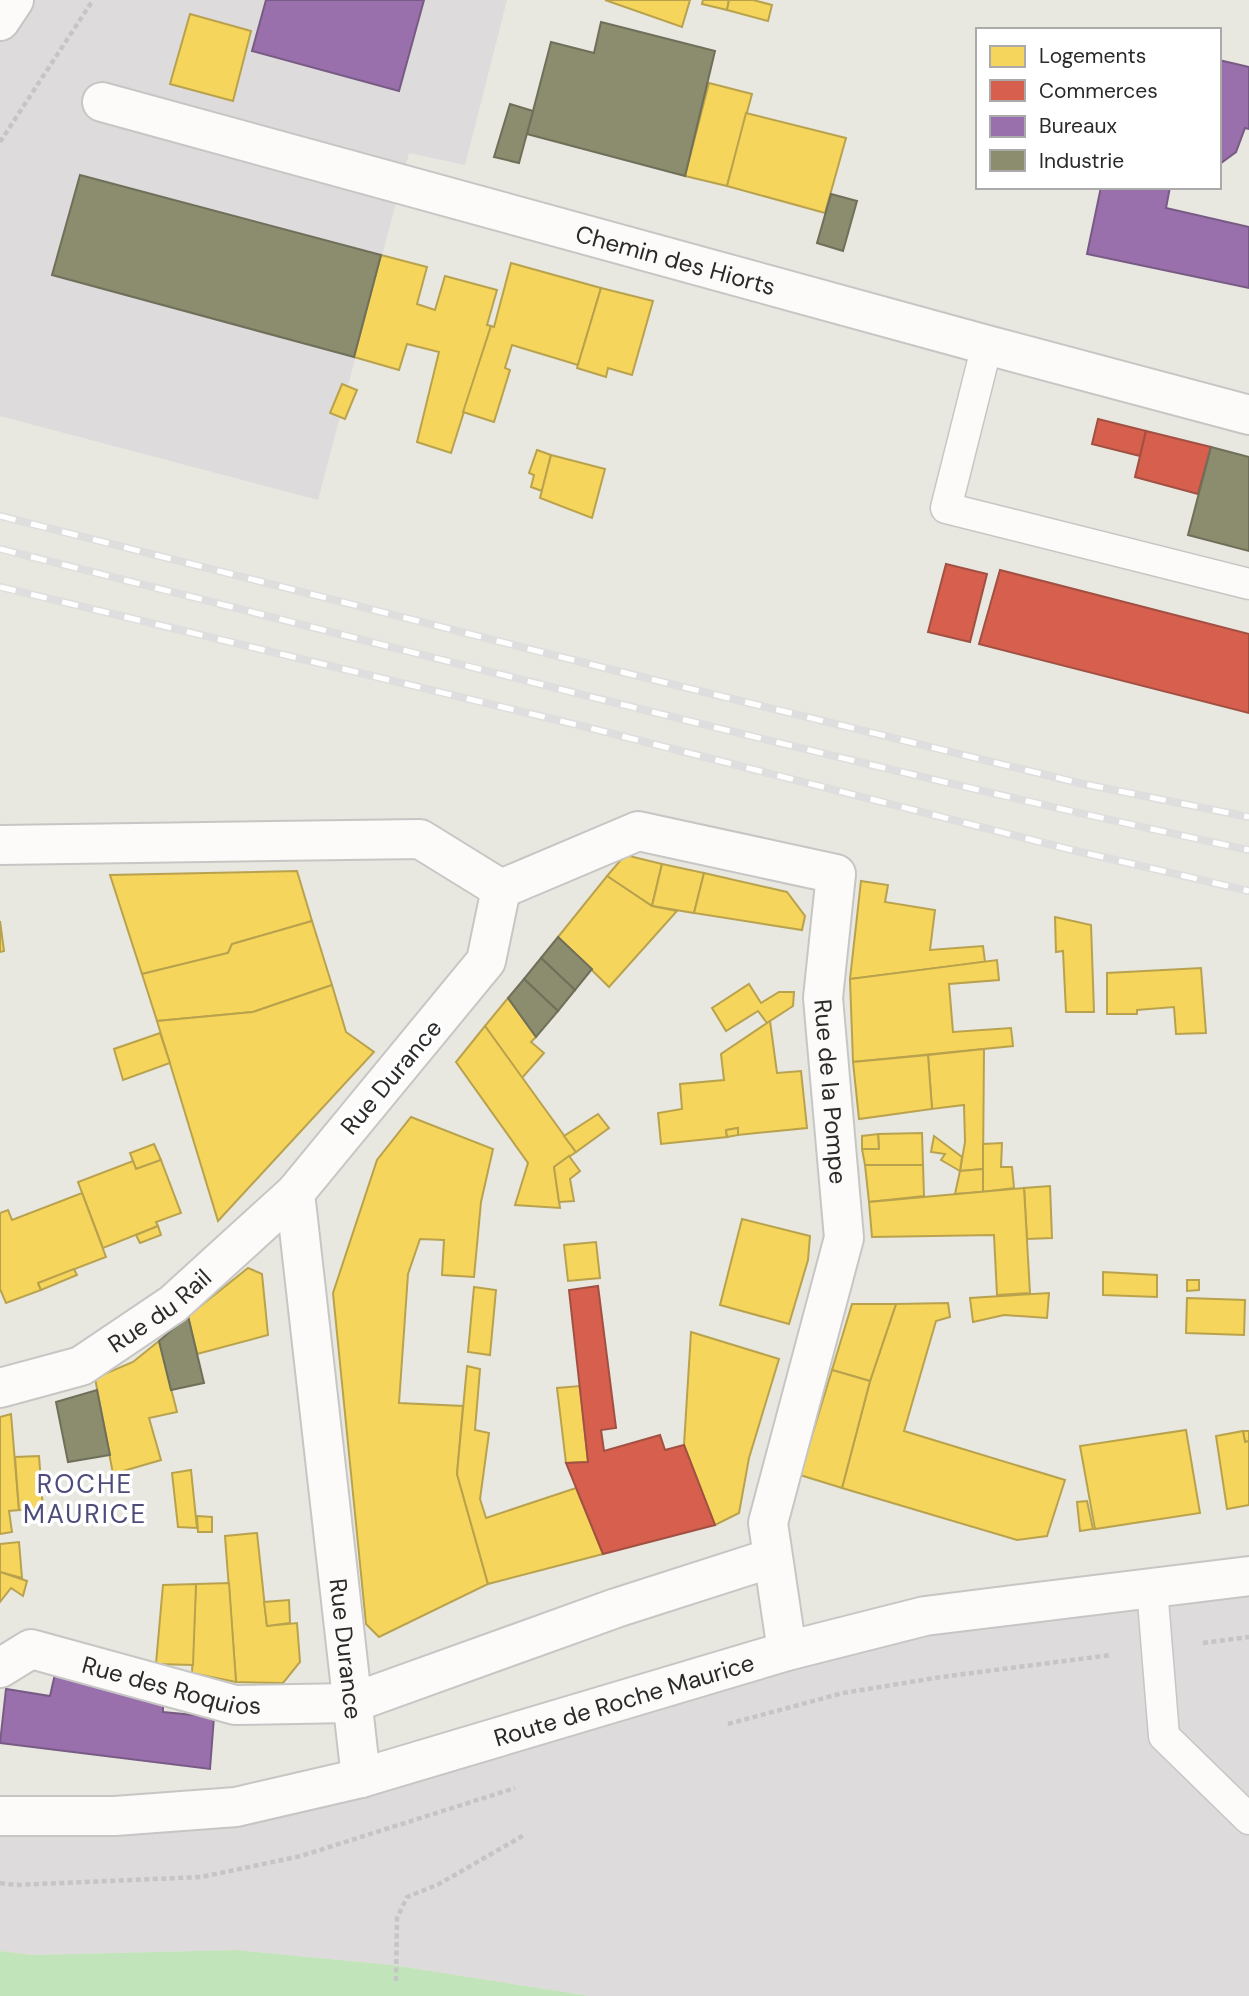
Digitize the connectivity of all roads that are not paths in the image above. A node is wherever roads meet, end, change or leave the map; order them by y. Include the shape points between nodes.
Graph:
1 (14, 0) edge
2 (0, 21) edge
3 (102, 102) dead end
4 (986, 345) junction
5 (1249, 415) edge
6 (1249, 584) edge
7 (0, 845) edge
8 (501, 889) junction
9 (295, 1192) junction
10 (0, 1388) edge
11 (772, 1558) junction
12 (1249, 1576) edge
13 (1152, 1588) junction
14 (787, 1651) junction
15 (0, 1668) edge
16 (352, 1703) junction
17 (361, 1778) junction
18 (0, 1816) edge
19 (1249, 1819) edge

1 - 2 street
3 - 4 street, Chemin des Hiorts
4 - 5 street, Chemin des Hiorts
4 - 6 lane via 946,508
7 - 8 street via 420,839
8 - 9 street, Rue Durance via 486,961
8 - 11 street, Rue de la Pompe via 638,831 836,874 823,998 844,1238 768,1523
9 - 10 street, Rue du Rail via 173,1304 81,1366
9 - 16 street, Rue Durance
11 - 14 street, Rue de la Pompe
11 - 16 street, Rue des Roquios via 616,1608
12 - 13 street, Route de Roche Maurice
13 - 14 street, Route de Roche Maurice via 925,1616
13 - 19 lane via 1164,1736
14 - 17 street, Route de Roche Maurice
15 - 16 street, Rue des Roquios via 32,1649 235,1705
16 - 17 street, Rue Durance
17 - 18 street, Route de Roche Maurice via 236,1807 115,1816

